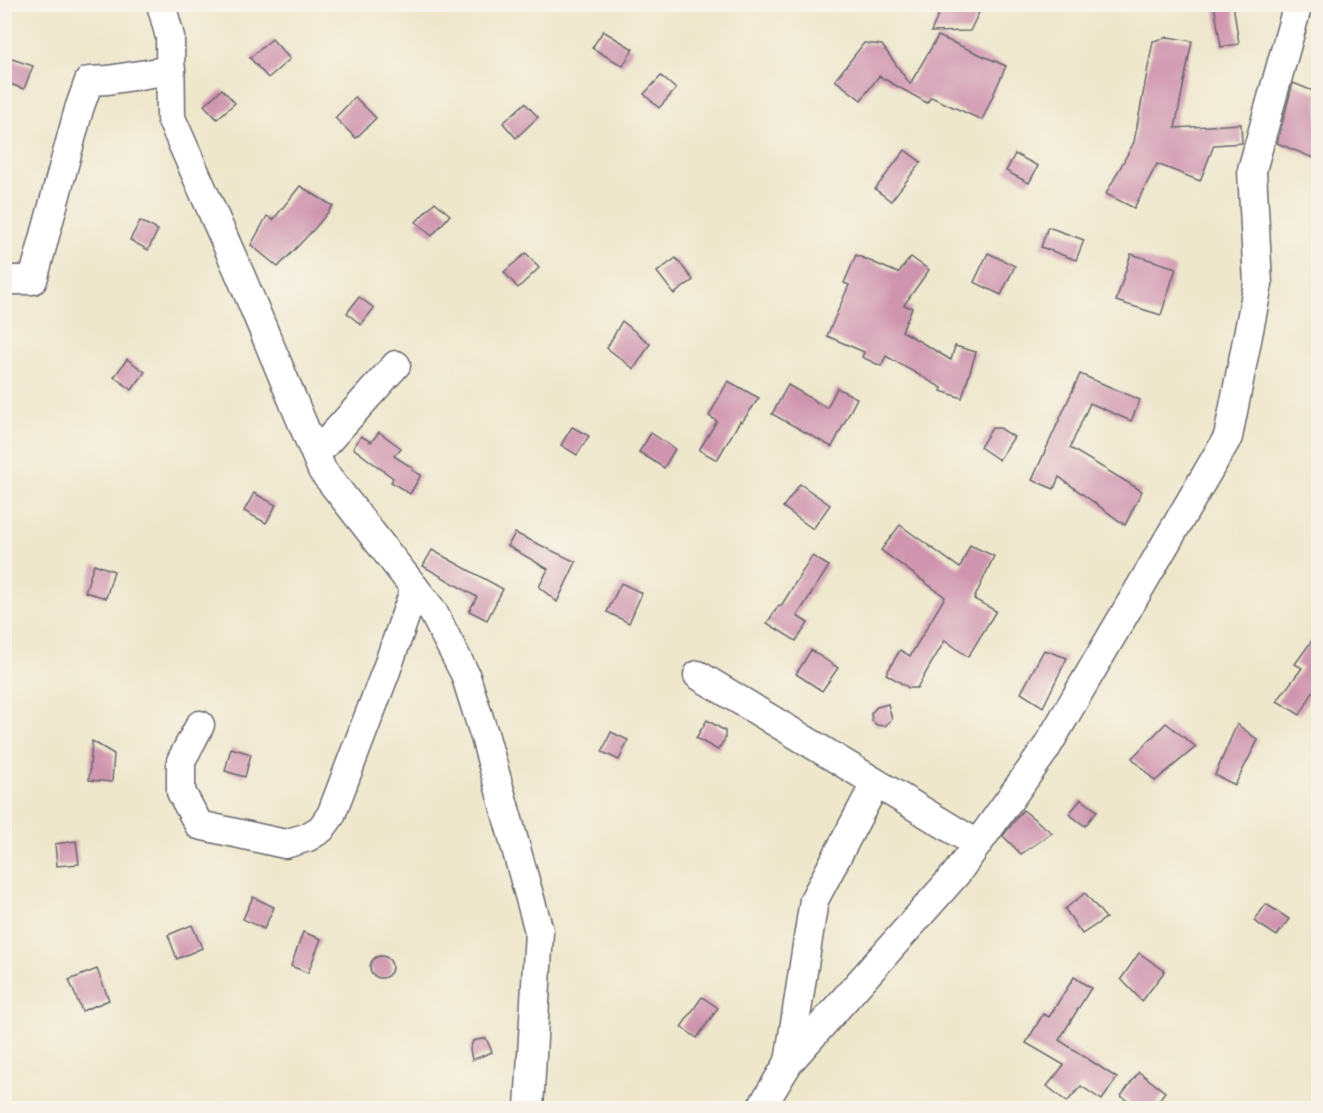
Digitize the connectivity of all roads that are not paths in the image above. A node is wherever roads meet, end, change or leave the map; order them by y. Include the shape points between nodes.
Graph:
1 (161, 4) edge
2 (1298, 4) edge
3 (171, 70) junction
4 (4, 280) edge
5 (396, 365) dead end
6 (316, 454) junction
7 (415, 588) junction
8 (698, 675) dead end
9 (200, 725) dead end
10 (875, 784) junction
11 (977, 844) junction
12 (789, 1062) junction
13 (529, 1108) edge
14 (761, 1108) edge

1 - 3 street via 170,37
2 - 11 street via 1252,170 1258,284 1228,437 1044,750
3 - 4 street via 89,81 33,280
3 - 6 street via 171,118
5 - 6 street
6 - 7 street via 322,470
7 - 9 street via 331,815 321,829 285,843 199,825 181,792 181,760
7 - 13 street via 432,610 465,674 538,931
8 - 10 street
10 - 11 street
10 - 12 street via 814,900
11 - 12 street via 956,874
12 - 14 street

